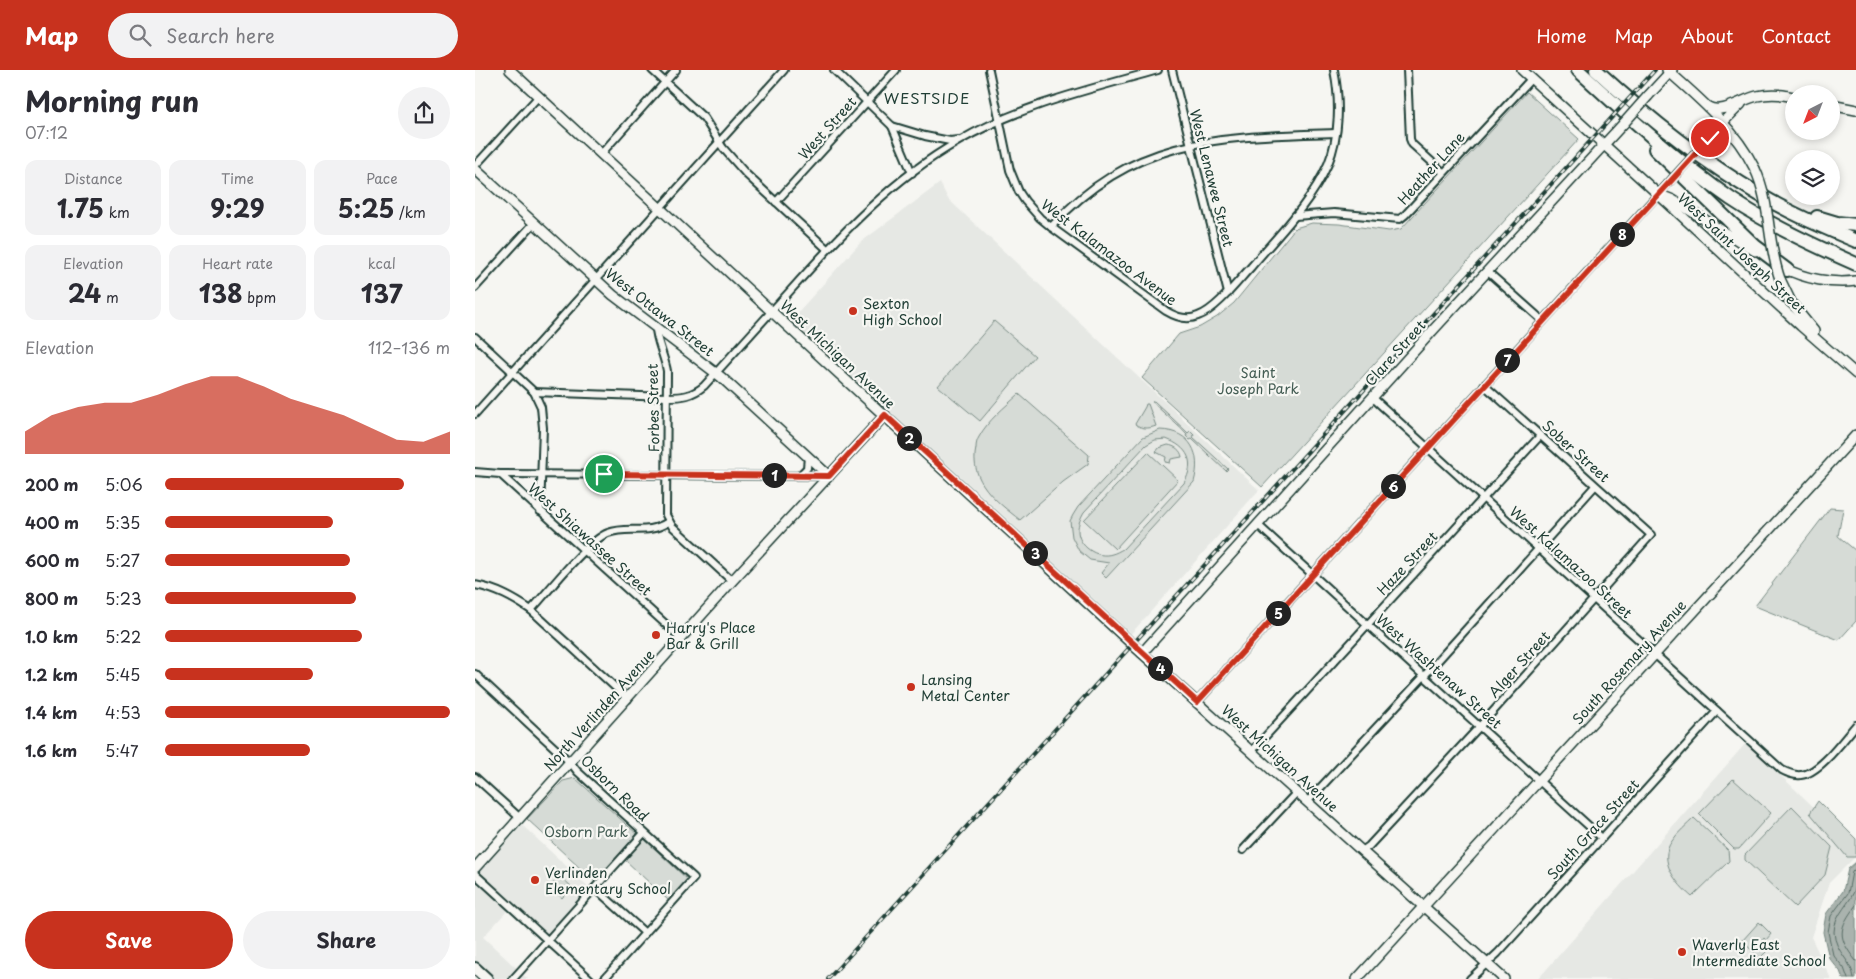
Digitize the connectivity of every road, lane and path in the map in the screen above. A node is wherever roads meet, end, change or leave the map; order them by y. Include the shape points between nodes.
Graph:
1 (510, 70) edge
2 (652, 70) edge
3 (676, 70) edge
4 (784, 70) edge
5 (834, 70) edge
6 (896, 70) edge
7 (989, 70) edge
8 (993, 70) edge
9 (1158, 70) edge
10 (1172, 70) edge
11 (1334, 70) edge
12 (1407, 70) edge
13 (1522, 70) edge
14 (1574, 70) edge
15 (1578, 70) edge
16 (1596, 70) edge
17 (1669, 71) edge
18 (1531, 78) junction
19 (991, 79) junction
20 (665, 82) junction
21 (539, 96) junction
22 (1785, 96) edge
23 (1750, 98) junction
24 (868, 101) junction
25 (1706, 106) junction
26 (1840, 107) edge
27 (1856, 110) edge
28 (1000, 121) junction
29 (1723, 122) junction
30 (892, 126) junction
31 (1336, 133) junction
32 (960, 140) junction
33 (719, 141) junction
34 (1191, 144) junction
35 (1604, 145) junction
36 (601, 154) junction
37 (1711, 163) junction
38 (475, 167) edge
39 (1443, 172) junction
40 (912, 173) junction
41 (1658, 194) junction
42 (776, 202) junction
43 (659, 208) junction
44 (1295, 216) junction
45 (534, 223) junction
46 (1856, 225) edge
47 (1051, 227) junction
48 (1856, 241) edge
49 (827, 249) junction
50 (1856, 264) edge
51 (1488, 272) junction
52 (1784, 274) junction
53 (596, 280) junction
54 (1856, 281) edge
55 (475, 288) edge
56 (1228, 293) junction
57 (772, 311) junction
58 (1543, 321) junction
59 (656, 327) junction
60 (475, 337) edge
61 (1832, 352) junction
62 (512, 372) junction
63 (716, 373) junction
64 (1856, 374) edge
65 (1484, 385) junction
66 (534, 392) junction
67 (667, 397) junction
68 (1373, 398) junction
69 (475, 414) edge
70 (885, 415) junction
71 (1856, 435) edge
72 (1540, 436) junction
73 (1428, 448) junction
74 (807, 456) junction
75 (475, 472) edge
76 (500, 474) junction
77 (541, 474) junction
78 (666, 475) junction
79 (799, 476) junction
80 (829, 476) junction
81 (1595, 486) junction
82 (1483, 499) junction
83 (540, 511) junction
84 (668, 522) junction
85 (1258, 525) junction
86 (1651, 536) joint
87 (1539, 549) junction
88 (584, 551) junction
89 (1313, 574) junction
90 (732, 581) junction
91 (475, 585) edge
92 (1594, 600) junction
93 (531, 610) junction
94 (1368, 624) junction
95 (681, 638) junction
96 (1142, 653) junction
97 (1655, 654) junction
98 (475, 674) edge
99 (1425, 675) junction
100 (627, 699) junction
101 (1197, 702) junction
102 (1717, 712) junction
103 (1856, 725) edge
104 (1480, 726) junction
105 (1252, 751) junction
106 (571, 763) junction
107 (475, 777) edge
108 (1540, 780) junction
109 (1297, 792) junction
110 (1308, 801) junction
111 (520, 818) junction
112 (644, 833) junction
113 (1602, 838) junction
114 (1243, 850) dead end
115 (1362, 851) junction
116 (475, 868) edge
117 (475, 874) edge
118 (595, 888) junction
119 (1423, 907) junction
120 (645, 933) junction
121 (548, 941) junction
122 (1487, 964) junction
123 (475, 968) edge
124 (487, 979) edge
125 (513, 979) edge
126 (590, 979) edge
127 (604, 979) edge
128 (1357, 979) edge
129 (1470, 979) edge
130 (1504, 979) edge

1 - 21 street, West Michigan Avenue
2 - 20 street
3 - 20 street
4 - 33 street
5 - 24 street
6 - 24 street, West Street
7 - 19 street
8 - 19 street
9 - 28 street via 1053,100
10 - 34 street, West Lenawee Street
11 - 31 street, West Kalamazoo Avenue via 1338,114
12 - 39 street via 1410,139
13 - 18 street, West Saint Joseph Street
14 - 52 highway
15 - 50 highway via 1660,143 1730,198 1790,233
16 - 37 highway via 1665,130
17 - 25 street
17 - 35 street, Clare Street, bridge
18 - 35 street, West Saint Joseph Street
18 - 39 street, Heather Lane
19 - 28 street
20 - 33 street via 704,118
20 - 36 street
21 - 36 street, West Michigan Avenue
21 - 38 street
22 - 23 street via 1770,94
23 - 25 street via 1717,110
23 - 29 street
24 - 30 street
24 - 42 street, West Street
25 - 29 street
26 - 27 street
28 - 32 street
28 - 47 street, West Kalamazoo Avenue via 1016,185 1032,210
29 - 41 street, bridge
29 - 52 street, bridge via 1737,139 1763,188 1774,257
30 - 32 street via 925,136
30 - 40 street
31 - 34 street via 1225,138
31 - 44 street, West Kalamazoo Avenue via 1327,164 1313,192
32 - 40 street
33 - 42 street via 734,162
33 - 43 street
34 - 47 street via 1151,156 1108,177
34 - 56 street, West Lenawee Street
35 - 41 street, West Saint Joseph Street
35 - 51 street, Clare Street
36 - 43 street, West Michigan Avenue
37 - 46 highway via 1811,214 1832,222
37 - 48 highway via 1761,196
38 - 45 street, West Ottawa Street
39 - 44 street, Heather Lane via 1400,219 1334,213
40 - 49 street via 867,208
41 - 52 street via 1673,200
41 - 58 street
41 - 61 street, West Saint Joseph Street
42 - 49 street
43 - 53 street
43 - 57 street, West Michigan Avenue
44 - 56 street, West Kalamazoo Avenue
45 - 53 street, West Ottawa Street
45 - 55 street
47 - 56 street, West Kalamazoo Avenue via 1179,318 1199,316
49 - 57 street
51 - 58 street
51 - 68 street, Clare Street
52 - 54 street via 1825,281
52 - 61 street via 1788,297
53 - 59 street, West Ottawa Street
53 - 62 street
57 - 63 street
57 - 70 street, West Michigan Avenue
58 - 65 street
59 - 63 street, West Ottawa Street
59 - 67 street, Forbes Street via 665,358
60 - 62 street
61 - 64 street, West Saint Joseph Street
62 - 66 street
62 - 69 street
63 - 67 street via 696,392
63 - 74 street, West Ottawa Street
65 - 72 street, Sober Street
65 - 73 street
66 - 67 street
66 - 77 street via 543,416
67 - 78 street, Forbes Street
68 - 73 street, West Kalamazoo Street
68 - 85 street, Clare Street
70 - 80 street, North Verlinden Avenue
70 - 96 street, West Michigan Avenue
71 - 97 street, South Rosemary Avenue
72 - 81 street, Sober Street
72 - 82 street, Haze Street
73 - 82 street, West Kalamazoo Street
73 - 89 street
74 - 79 street via 807,468
74 - 80 street, West Ottawa Street
75 - 76 street
76 - 77 street
76 - 83 street, West Shiawassee Street
77 - 78 street
77 - 83 street
78 - 79 street
78 - 84 street, Forbes Street
79 - 80 street
80 - 90 street, North Verlinden Avenue
81 - 86 street, Sober Street
81 - 87 street
82 - 87 street, West Kalamazoo Street
82 - 94 street, Haze Street
83 - 88 street, West Shiawassee Street
84 - 88 street via 649,530 606,534
84 - 90 street
85 - 89 street, West Washtenaw Street
85 - 96 street, Clare Street
86 - 92 street, Alger Street
87 - 92 street, West Kalamazoo Street
87 - 99 street
88 - 93 street
88 - 95 street, West Shiawassee Street
89 - 94 street, West Washtenaw Street
89 - 101 street
90 - 95 street, North Verlinden Avenue
91 - 93 street via 494,589
92 - 97 street, West Kalamazoo Street
92 - 104 street, Alger Street
93 - 100 street
94 - 99 street, West Washtenaw Street
94 - 105 street, Haze Street
95 - 100 street, North Verlinden Avenue
96 - 101 street, West Michigan Avenue
97 - 102 street, West Kalamazoo Street
97 - 108 street, South Rosemary Avenue
98 - 106 street, Osborn Road
99 - 104 street, West Washtenaw Street
99 - 110 street
100 - 106 street, North Verlinden Avenue
101 - 105 street, West Michigan Avenue
102 - 103 street, West Kalamazoo Street via 1789,774 1803,775 1814,770
102 - 113 street, South Grace Street
104 - 108 street, West Washtenaw Street
104 - 115 street, Alger Street
105 - 109 street, West Michigan Avenue
106 - 111 street, North Verlinden Avenue
106 - 112 street, Osborn Road
107 - 111 street
108 - 113 street, West Washtenaw Street
108 - 119 street, South Rosemary Avenue
109 - 110 street, West Michigan Avenue
109 - 114 street
110 - 115 street, West Michigan Avenue
111 - 116 street, North Verlinden Avenue
112 - 118 street
112 - 120 street, Osborn Road via 694,878
113 - 122 street, South Grace Street
115 - 119 street, West Michigan Avenue
117 - 121 street
118 - 120 street
118 - 121 street
119 - 122 street, West Michigan Avenue
119 - 128 street, South Rosemary Avenue
120 - 127 street
121 - 125 street
121 - 126 street
122 - 129 street, South Grace Street
122 - 130 street, West Michigan Avenue
123 - 124 main road

